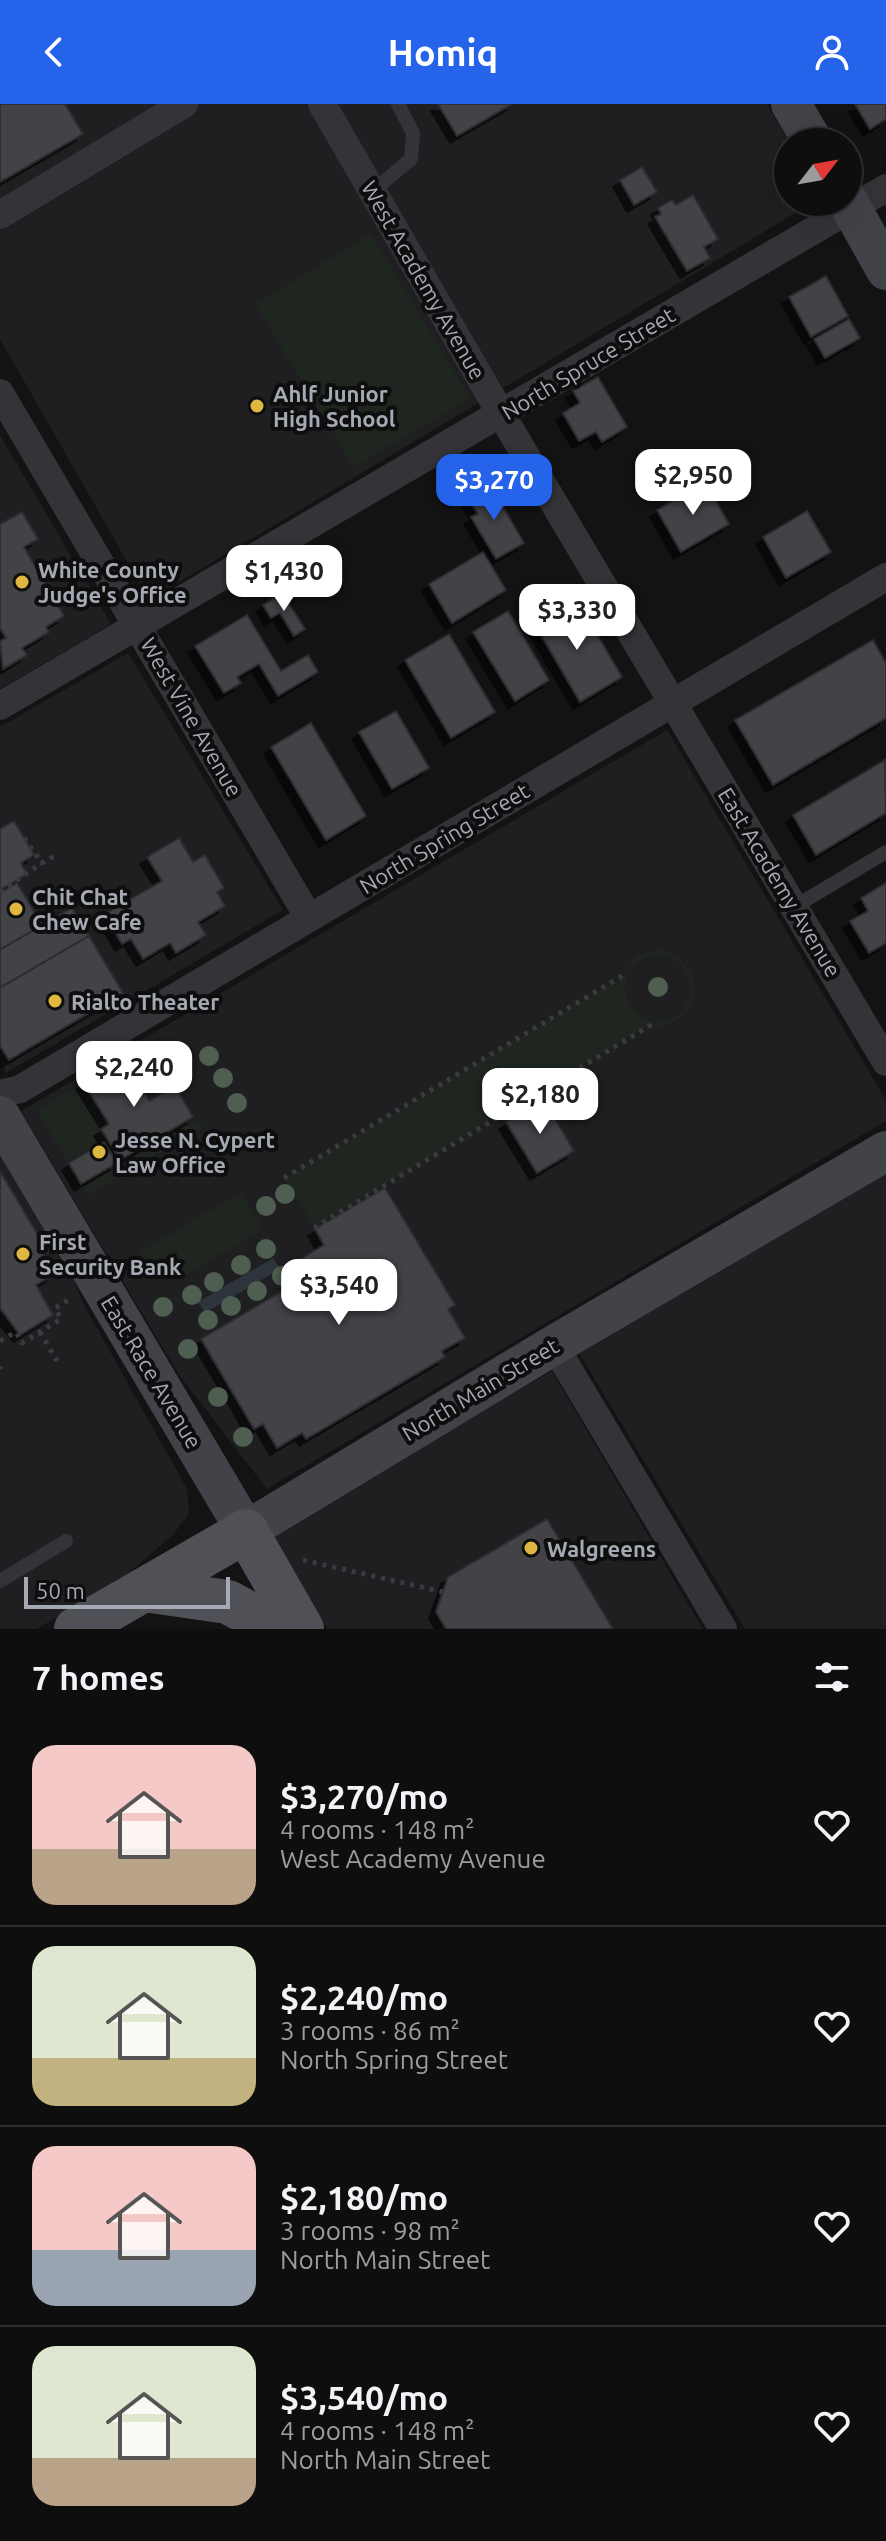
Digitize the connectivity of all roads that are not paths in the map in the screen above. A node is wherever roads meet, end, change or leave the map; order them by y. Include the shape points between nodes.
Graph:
1 (184, 104) edge
2 (322, 104) edge
3 (398, 104) edge
4 (791, 104) edge
5 (805, 128) edge
6 (886, 188) edge
7 (373, 191) junction
8 (862, 199) edge
9 (0, 215) edge
10 (832, 216) edge
11 (856, 216) edge
12 (886, 270) edge
13 (0, 393) edge
14 (501, 414) junction
15 (886, 577) edge
16 (138, 625) junction
17 (674, 702) junction
18 (0, 706) edge
19 (886, 852) edge
20 (794, 907) junction
21 (309, 918) junction
22 (886, 1062) edge
23 (0, 1094) edge
24 (0, 1116) edge
25 (886, 1151) edge
26 (554, 1345) junction
27 (246, 1531) junction
28 (66, 1541) dead end
29 (0, 1581) edge
30 (144, 1590) junction
31 (76, 1629) edge
32 (277, 1629) edge
33 (302, 1629) edge
34 (723, 1629) edge

1 - 9 street
2 - 7 street, West Academy Avenue
3 - 7 lane via 413,133 411,159
4 - 5 street
6 - 8 street, North Spruce Street
7 - 14 street, West Academy Avenue
10 - 14 street, North Spruce Street
11 - 12 street
13 - 16 street, West Vine Avenue
14 - 16 street, North Spruce Street
14 - 17 street, West Academy Avenue
15 - 17 street, North Spring Street
16 - 18 street, North Spruce Street
16 - 21 street, West Vine Avenue
17 - 20 street, East Academy Avenue
17 - 21 street, North Spring Street
19 - 20 lane
20 - 22 street, East Academy Avenue
21 - 23 street, North Spring Street via 20,1089
24 - 27 street, East Race Avenue
25 - 26 street, North Main Street
26 - 27 street, North Main Street
26 - 34 street
27 - 30 main road, North Main Street
27 - 33 main road, East Race Avenue
28 - 29 lane
30 - 31 main road, North Main Street
30 - 32 main road via 228,1602

